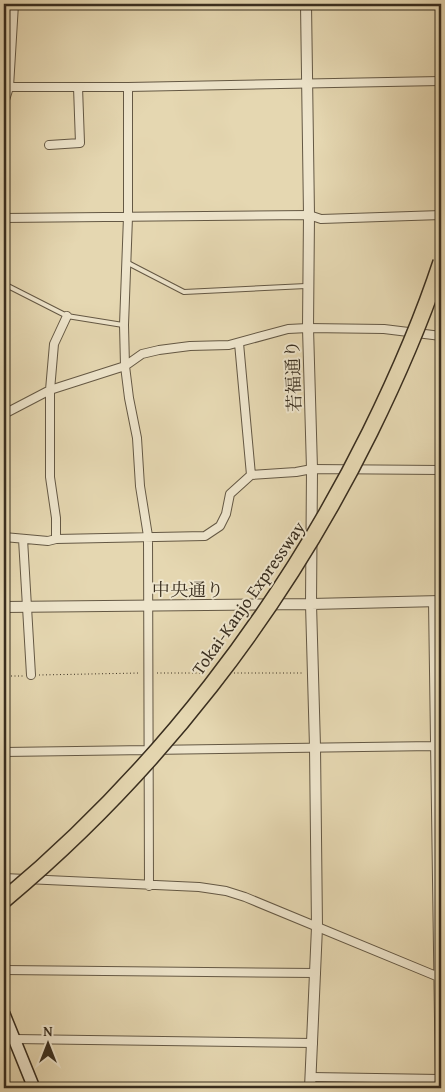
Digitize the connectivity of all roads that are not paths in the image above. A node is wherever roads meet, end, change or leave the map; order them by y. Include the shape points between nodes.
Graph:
1 (14, 4) edge
2 (306, 4) edge
3 (8, 16) edge
4 (441, 81) edge
5 (307, 83) junction
6 (7, 87) edge
7 (78, 87) junction
8 (128, 87) junction
9 (4, 103) edge
10 (49, 145) dead end
11 (309, 215) junction
12 (441, 215) edge
13 (128, 217) junction
14 (4, 218) edge
15 (126, 262) junction
16 (441, 262) edge
17 (4, 284) edge
18 (308, 286) junction
19 (67, 316) junction
20 (124, 325) junction
21 (308, 328) junction
22 (441, 336) edge
23 (239, 343) junction
24 (125, 366) junction
25 (50, 390) junction
26 (4, 414) edge
27 (312, 469) junction
28 (441, 470) edge
29 (250, 475) junction
30 (148, 536) junction
31 (4, 537) edge
32 (24, 539) junction
33 (56, 539) junction
34 (437, 601) edge
35 (311, 604) junction
36 (148, 605) junction
37 (4, 607) edge
38 (27, 607) junction
39 (31, 675) road end
40 (315, 746) junction
41 (435, 746) junction
42 (148, 750) junction
43 (4, 752) edge
44 (438, 833) edge
45 (4, 878) edge
46 (149, 886) junction
47 (4, 900) edge
48 (317, 926) junction
49 (4, 970) edge
50 (316, 973) junction
51 (440, 977) edge
52 (4, 1014) edge
53 (14, 1039) junction
54 (313, 1043) junction
55 (441, 1045) edge
56 (311, 1077) junction
57 (440, 1079) junction
58 (34, 1088) edge
59 (310, 1088) edge
60 (440, 1088) edge

1 - 3 street
2 - 5 street, 若福通り
3 - 6 street
4 - 5 street
5 - 8 street
5 - 11 street, 若福通り
6 - 7 street
6 - 9 street
7 - 8 street
7 - 10 street via 80,143
8 - 13 street
11 - 12 street via 321,219
11 - 13 street
11 - 18 street, 若福通り
13 - 14 street
13 - 15 street
15 - 18 lane via 184,292
15 - 20 street
16 - 47 highway, Tokai-Kanjo Expressway, bridge via 408,350 350,473 277,594 216,679 154,756 72,840
17 - 19 lane
18 - 21 street, 若福通り
19 - 20 lane
19 - 25 street via 54,344
20 - 24 street
21 - 22 street via 384,329
21 - 23 street via 288,329
21 - 27 street, 若福通り
23 - 24 street via 159,350 142,354
23 - 29 street
24 - 25 street
24 - 30 street
25 - 26 street
25 - 33 street via 50,477
27 - 28 street
27 - 29 street
27 - 35 street, 若福通り
29 - 30 street via 230,494 220,526 205,536
30 - 33 street
30 - 36 street
31 - 32 street
32 - 33 street
32 - 38 street
34 - 35 street, 中央通り
34 - 41 street
35 - 36 street, 中央通り
35 - 40 street, 若福通り
36 - 38 street, 中央通り
36 - 42 street
37 - 38 street, 中央通り
38 - 39 street
40 - 41 street
40 - 42 street
40 - 48 street, 若福通り
41 - 44 street
42 - 43 street
42 - 46 street
44 - 51 street
45 - 46 street
46 - 48 street via 226,891
48 - 50 street, 若福通り
48 - 51 street
49 - 50 street
50 - 54 street, 若福通り
51 - 55 street
52 - 53 main road
53 - 54 street
53 - 58 main road
54 - 56 street, 若福通り
55 - 57 street
56 - 57 street
56 - 59 street, 若福通り
57 - 60 street

